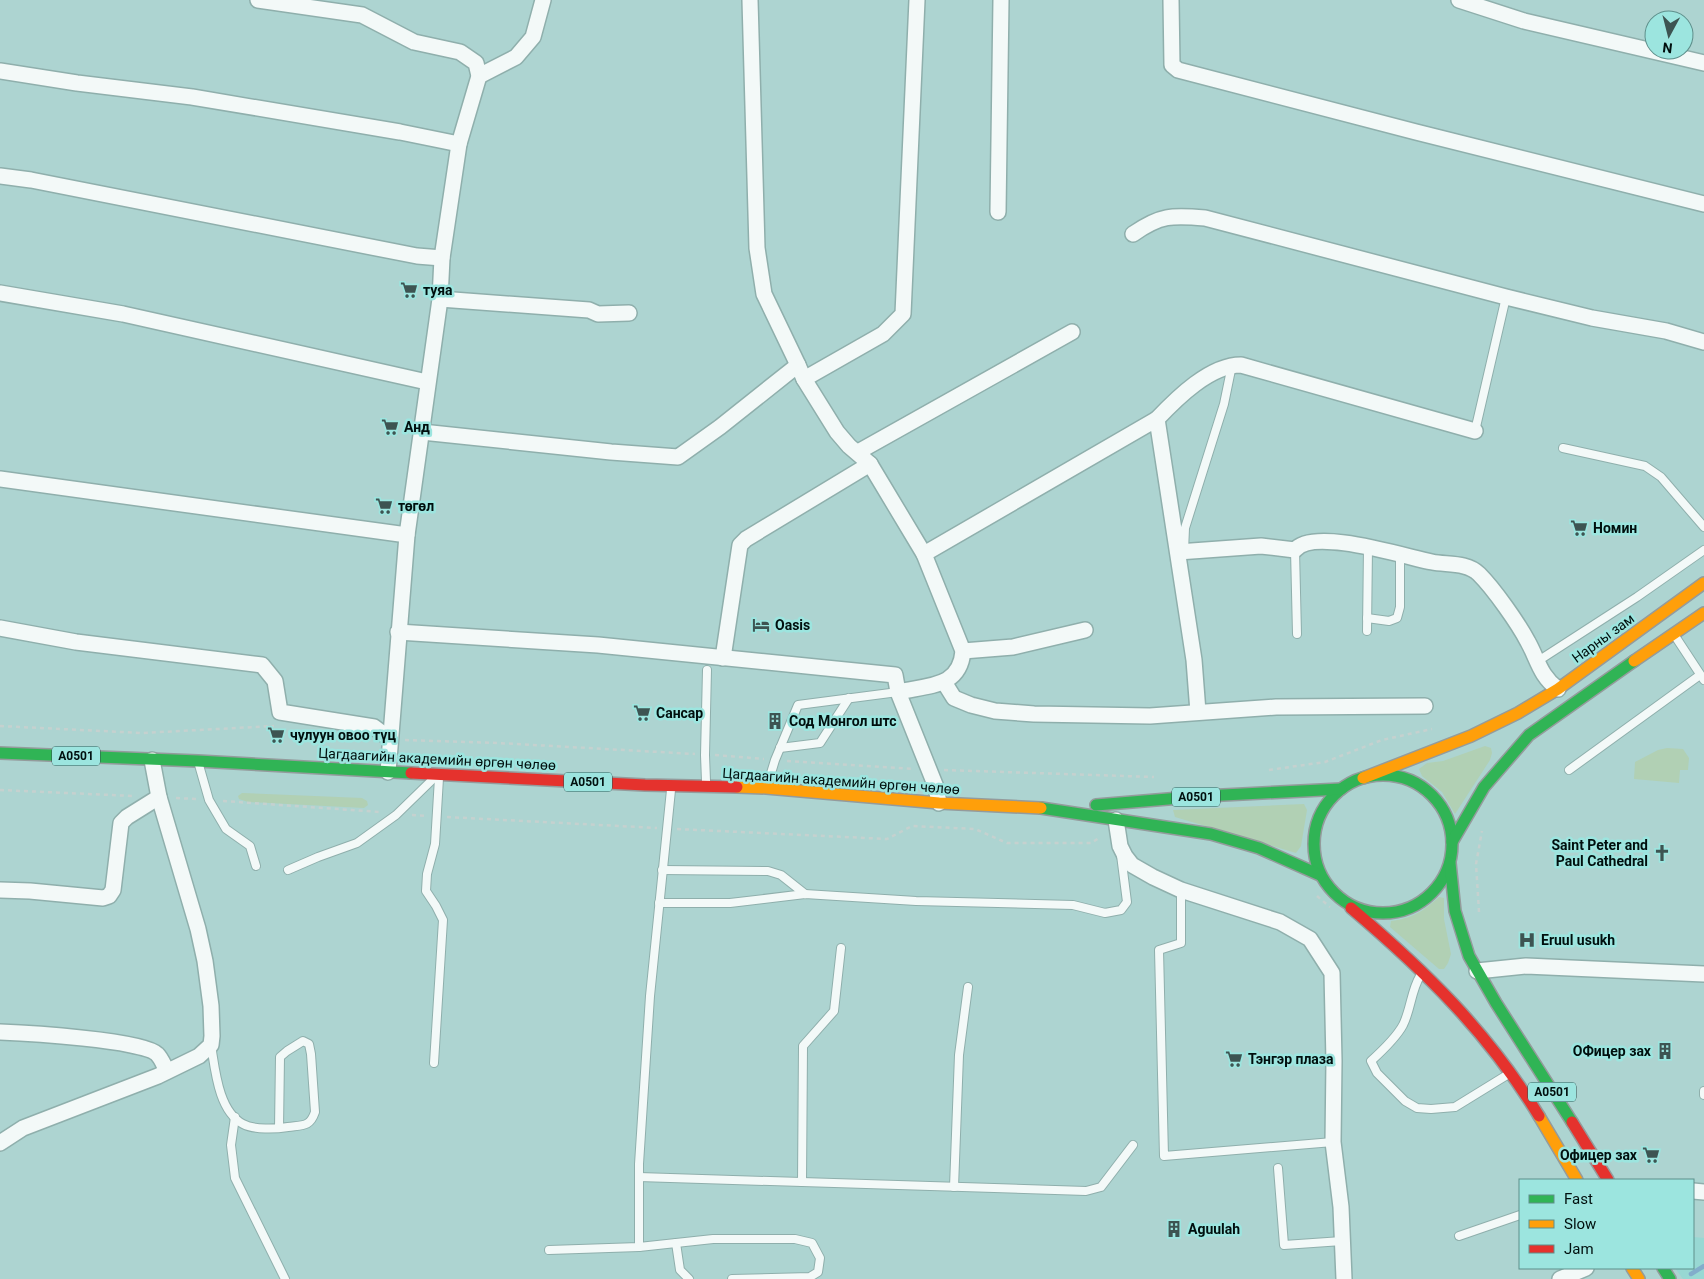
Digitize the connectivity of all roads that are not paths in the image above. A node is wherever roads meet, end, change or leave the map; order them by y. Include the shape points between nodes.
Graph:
1 (258, 0) edge
2 (543, 0) edge
3 (750, 0) edge
4 (917, 0) edge
5 (1001, 0) edge
6 (1171, 0) edge
7 (1459, 0) edge
8 (1704, 63) edge
9 (0, 71) edge
10 (479, 76) junction
11 (459, 144) junction
12 (0, 176) edge
13 (1704, 204) edge
14 (998, 212) dead end
15 (1133, 234) dead end
16 (442, 258) junction
17 (0, 293) edge
18 (1506, 297) junction
19 (440, 298) junction
20 (629, 313) dead end
21 (1072, 332) dead end
22 (1704, 342) edge
23 (798, 365) junction
24 (1232, 365) junction
25 (804, 379) junction
26 (427, 382) junction
27 (1157, 419) junction
28 (1475, 431) joint
29 (422, 432) junction
30 (1563, 448) dead end
31 (858, 452) junction
32 (870, 464) junction
33 (0, 479) edge
34 (1704, 527) edge
35 (407, 535) junction
36 (1368, 547) junction
37 (1295, 550) junction
38 (1704, 550) edge
39 (1181, 552) junction
40 (924, 554) junction
41 (1400, 555) junction
42 (1704, 583) edge
43 (1704, 613) edge
44 (1367, 618) junction
45 (0, 628) edge
46 (1084, 630) dead end
47 (1367, 631) dead end
48 (398, 632) junction
49 (1297, 634) dead end
50 (1674, 634) junction
51 (963, 651) junction
52 (723, 658) junction
53 (1538, 661) junction
54 (707, 670) dead end
55 (1702, 677) edge
56 (944, 682) junction
57 (1558, 689) junction
58 (898, 692) junction
59 (849, 698) junction
60 (1425, 706) dead end
61 (1198, 712) junction
62 (390, 739) junction
63 (780, 748) junction
64 (0, 753) edge
65 (152, 760) junction
66 (198, 761) junction
67 (1569, 770) dead end
68 (388, 772) junction
69 (439, 774) junction
70 (1363, 778) junction
71 (671, 785) junction
72 (706, 786) junction
73 (766, 788) junction
74 (1341, 789) junction
75 (159, 797) junction
76 (938, 803) junction
77 (1051, 809) junction
78 (1118, 833) junction
79 (1452, 842) junction
80 (1450, 863) junction
81 (256, 866) dead end
82 (288, 870) dead end
83 (662, 870) junction
84 (1320, 875) junction
85 (0, 890) edge
86 (1181, 890) junction
87 (805, 894) junction
88 (1335, 894) junction
89 (659, 903) junction
90 (841, 948) dead end
91 (1477, 971) junction
92 (1423, 972) junction
93 (1704, 974) edge
94 (968, 987) dead end
95 (0, 1032) edge
96 (211, 1045) junction
97 (434, 1063) dead end
98 (167, 1071) junction
99 (1510, 1074) junction
100 (1704, 1091) edge
101 (1704, 1095) edge
102 (235, 1117) junction
103 (279, 1128) junction
104 (1333, 1142) junction
105 (0, 1143) edge
106 (1133, 1145) dead end
107 (1278, 1168) dead end
108 (639, 1177) junction
109 (1573, 1178) edge
110 (1607, 1179) edge
111 (802, 1182) junction
112 (954, 1187) junction
113 (1519, 1215) edge
114 (1459, 1236) dead end
115 (1342, 1241) junction
116 (676, 1243) junction
117 (639, 1247) junction
118 (549, 1250) dead end
119 (1584, 1269) edge
120 (285, 1279) edge
121 (689, 1279) edge
122 (732, 1279) edge
123 (1344, 1279) edge
124 (1560, 1279) edge

1 - 10 street via 362,15 414,42 460,52 476,62
2 - 10 street via 533,37 516,57
3 - 23 street via 757,248 764,294
4 - 25 street via 902,314 883,334
5 - 14 street
6 - 13 street via 1172,65 1178,70
7 - 8 street via 1524,21
9 - 11 street via 192,96
10 - 11 street
11 - 16 street
12 - 16 street via 417,256
15 - 18 street via 1150,222 1177,215 1204,218
16 - 19 street
17 - 26 street via 123,314
18 - 22 street
18 - 28 lane
19 - 20 street via 589,310 598,314
19 - 26 street
21 - 31 street
23 - 25 street
23 - 29 street via 678,458
24 - 27 street via 1219,369 1184,392
24 - 28 street
24 - 39 lane via 1224,404 1185,528
25 - 31 street via 837,432
26 - 29 street
27 - 39 street
27 - 40 street
29 - 35 street
30 - 34 lane via 1645,466 1661,476
31 - 32 street
32 - 40 street
32 - 52 street via 740,545
33 - 35 street
35 - 48 street
36 - 37 street via 1327,542 1304,544
36 - 41 street
36 - 44 lane
37 - 39 street via 1261,546
37 - 49 lane
38 - 53 lane
39 - 61 street
40 - 51 street
41 - 44 lane via 1397,618 1389,622
41 - 53 street via 1466,566 1478,572 1528,640
42 - 57 main road, Нарны зам
43 - 50 main road
44 - 47 lane
45 - 62 street via 76,642 262,666 275,680 280,712 374,727
46 - 51 street via 1013,647
48 - 52 street via 598,645
48 - 62 street
50 - 55 lane
50 - 79 main road via 1530,735 1484,787
51 - 56 street via 957,671
52 - 58 street via 895,675
53 - 57 street via 1547,681
54 - 72 lane
55 - 67 lane
56 - 58 street
56 - 61 street via 959,701 995,711 1150,716
57 - 70 main road, Нарны зам via 1470,736
58 - 59 lane
58 - 76 street via 936,787
59 - 63 lane via 820,743
59 - 63 lane via 798,705
60 - 61 street
62 - 68 street
63 - 73 lane
64 - 65 main road, Цагдаагийн академийн өргөн чөлөө / A0501
65 - 66 main road, Цагдаагийн академийн өргөн чөлөө / A0501
65 - 75 street
66 - 68 main road, Цагдаагийн академийн өргөн чөлөө / A0501
66 - 81 lane via 209,800 226,829 250,846
68 - 69 main road, Цагдаагийн академийн өргөн чөлөө / A0501
69 - 71 main road, Цагдаагийн академийн өргөн чөлөө / A0501
69 - 82 lane via 398,813 357,844
69 - 97 lane via 438,817 426,891 443,920
70 - 74 main road, A0501
70 - 79 main road, A0501 via 1384,775 1404,778 1423,788 1445,815
71 - 72 main road, Цагдаагийн академийн өргөн чөлөө / A0501
71 - 83 lane
72 - 73 main road, Цагдаагийн академийн өргөн чөлөө / A0501
73 - 76 main road, Цагдаагийн академийн өргөн чөлөө / A0501
74 - 77 main road, Цагдаагийн академийн өргөн чөлөө / A0501
74 - 84 main road, A0501 via 1325,806 1315,828 1314,852
75 - 85 street via 121,823 112,890 107,897
75 - 96 street via 205,961 211,1006
76 - 77 main road, Цагдаагийн академийн өргөн чөлөө / A0501
77 - 78 main road, Цагдаагийн академийн өргөн чөлөө / A0501
78 - 84 main road, Цагдаагийн академийн өргөн чөлөө / A0501 via 1211,834 1259,848
78 - 86 street via 1125,856 1132,865
78 - 87 lane via 1127,902 1122,910 1106,913 1072,905
79 - 80 main road, A0501
80 - 88 main road, A0501 via 1441,882 1428,897 1411,908 1391,913 1371,912 1351,906
80 - 91 main road, A0501 via 1455,911
83 - 87 lane via 768,871 781,875
83 - 89 lane
84 - 88 main road, A0501
86 - 104 street via 1280,922 1310,939 1332,973
86 - 104 lane via 1181,943 1159,950 1164,1156
87 - 89 lane via 730,902
88 - 92 main road, A0501
89 - 108 lane
90 - 111 lane via 834,1011 802,1046
91 - 93 street via 1526,966
91 - 110 main road, A0501
92 - 99 main road, A0501 via 1448,996
92 - 99 lane via 1416,983 1403,1025 1371,1061 1377,1073 1405,1101 1417,1108 1431,1109 1455,1107
94 - 112 lane via 959,1056
95 - 98 street via 103,1041 148,1049 157,1054
96 - 98 street via 199,1056
96 - 102 lane via 220,1091
98 - 105 street via 23,1128
99 - 109 main road, A0501
100 - 101 lane
102 - 103 lane via 243,1124
102 - 120 lane via 231,1145 235,1178
103 - 103 lane via 306,1125 315,1112 311,1054 309,1044 303,1041 280,1057
104 - 115 street
106 - 112 lane via 1101,1186 1086,1192
107 - 115 lane via 1284,1245
108 - 111 lane
108 - 117 lane
111 - 112 lane
113 - 114 lane
115 - 123 street
116 - 117 lane
116 - 121 lane via 680,1270
116 - 122 lane via 713,1239 795,1239 812,1243 820,1258 818,1272 810,1277
117 - 118 lane
119 - 124 street

